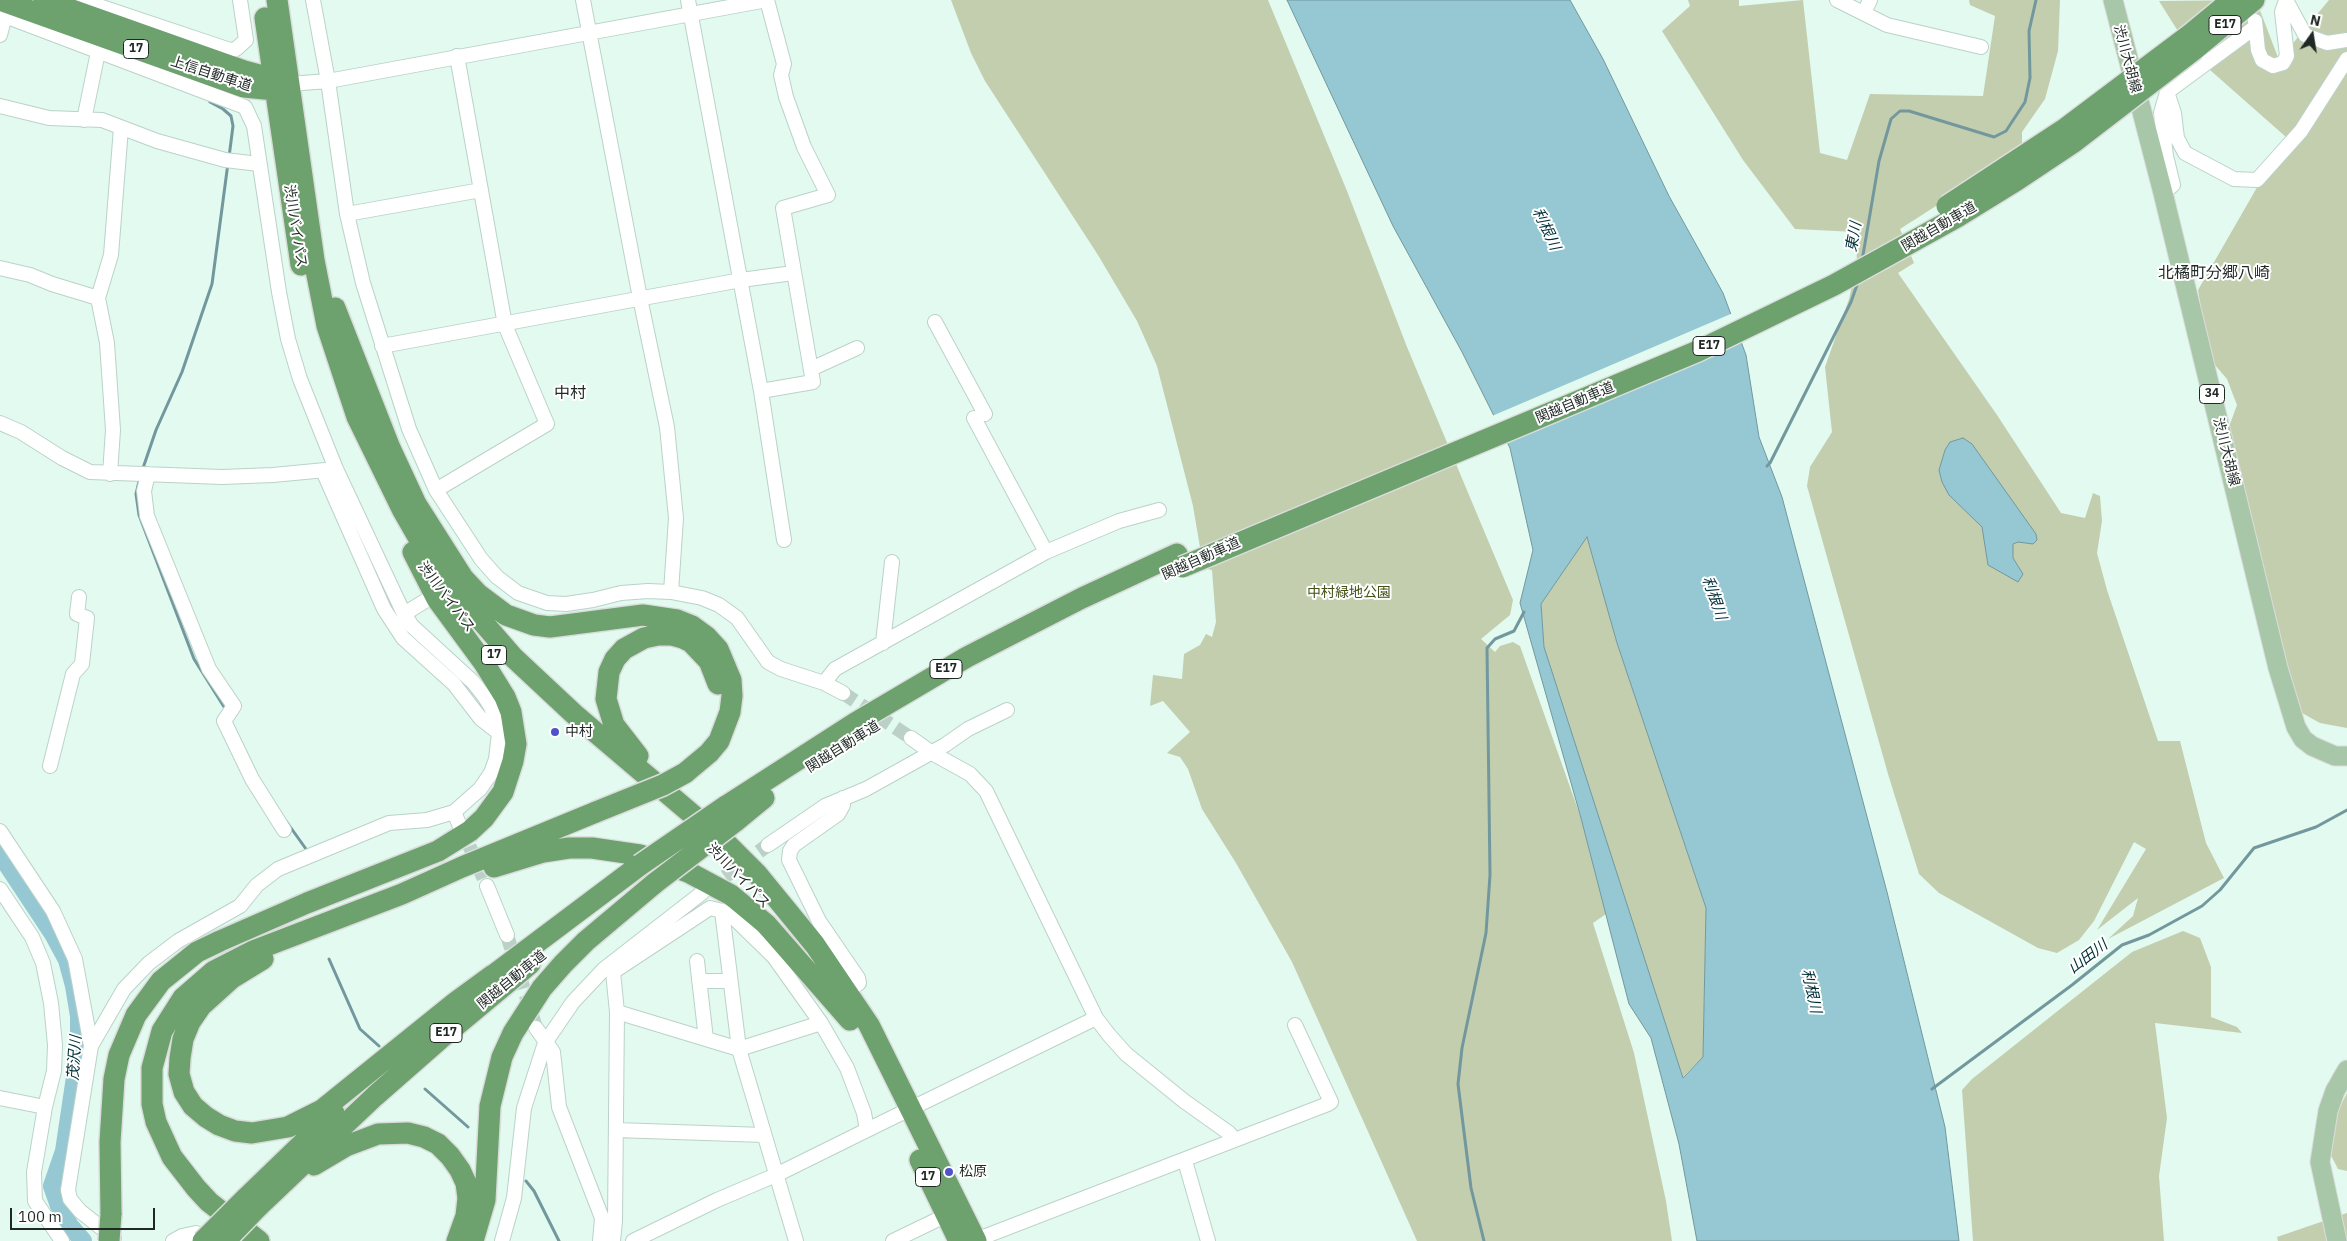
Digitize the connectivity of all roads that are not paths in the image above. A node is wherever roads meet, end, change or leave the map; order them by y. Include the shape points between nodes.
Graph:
1 (81, 0) edge
2 (240, 0) edge
3 (262, 0) edge
4 (277, 0) edge
5 (313, 0) edge
6 (584, 0) edge
7 (688, 0) edge
8 (1836, 0) edge
9 (2113, 0) edge
10 (2232, 0) edge
11 (2286, 0) edge
12 (50, 1) edge
13 (6, 5) edge
14 (1867, 6) edge
15 (692, 14) junction
16 (2254, 16) edge
17 (589, 34) junction
18 (0, 35) edge
19 (2347, 40) edge
20 (86, 42) junction
21 (2191, 43) junction
22 (1981, 47) dead end
23 (457, 56) junction
24 (2347, 59) edge
25 (328, 81) junction
26 (279, 84) junction
27 (2167, 92) junction
28 (0, 106) edge
29 (84, 120) junction
30 (121, 128) junction
31 (259, 164) junction
32 (303, 184) junction
33 (481, 190) junction
34 (2163, 193) junction
35 (347, 214) junction
36 (0, 268) edge
37 (793, 273) junction
38 (741, 280) junction
39 (98, 298) junction
40 (640, 298) junction
41 (935, 322) dead end
42 (505, 325) junction
43 (382, 346) junction
44 (857, 348) dead end
45 (811, 369) junction
46 (761, 391) junction
47 (0, 424) edge
48 (329, 470) junction
49 (110, 474) junction
50 (143, 474) junction
51 (436, 490) junction
52 (1160, 510) dead end
53 (784, 540) dead end
54 (413, 552) junction
55 (1046, 552) junction
56 (481, 559) junction
57 (1180, 561) junction
58 (892, 562) dead end
59 (467, 571) dead end
60 (671, 592) junction
61 (79, 597) dead end
62 (425, 601) dead end
63 (404, 614) junction
64 (883, 643) junction
65 (824, 683) junction
66 (843, 693) tunnel mouth
67 (1007, 710) dead end
68 (498, 733) junction
69 (911, 738) tunnel mouth
70 (932, 753) junction
71 (2347, 756) edge
72 (50, 766) dead end
73 (682, 768) junction
74 (843, 798) junction
75 (594, 807) junction
76 (732, 815) junction
77 (284, 830) dead end
78 (0, 832) edge
79 (768, 846) tunnel mouth
80 (396, 868) junction
81 (757, 874) junction
82 (648, 875) junction
83 (487, 886) tunnel mouth
84 (0, 889) edge
85 (703, 892) tunnel mouth
86 (402, 894) junction
87 (307, 903) junction
88 (7, 906) edge
89 (722, 911) junction
90 (318, 928) junction
91 (507, 935) tunnel mouth
92 (697, 961) dead end
93 (608, 971) junction
94 (493, 975) junction
95 (699, 981) junction
96 (730, 981) junction
97 (848, 992) junction
98 (617, 1012) junction
99 (1096, 1018) junction
100 (850, 1020) junction
101 (822, 1023) junction
102 (1295, 1025) dead end
103 (536, 1028) tunnel mouth
104 (706, 1039) junction
105 (546, 1043) junction
106 (91, 1046) junction
107 (739, 1049) junction
108 (2347, 1070) edge
109 (0, 1098) edge
110 (45, 1107) junction
111 (904, 1111) junction
112 (616, 1130) junction
113 (867, 1130) junction
114 (764, 1135) junction
115 (1234, 1140) junction
116 (1185, 1160) junction
117 (776, 1175) junction
118 (255, 1206) junction
119 (953, 1212) junction
120 (62, 1241) edge
121 (109, 1241) edge
122 (119, 1241) edge
123 (173, 1241) edge
124 (202, 1241) edge
125 (207, 1241) edge
126 (224, 1241) edge
127 (232, 1241) edge
128 (237, 1241) edge
129 (260, 1241) edge
130 (457, 1241) edge
131 (473, 1241) edge
132 (502, 1241) edge
133 (600, 1241) edge
134 (613, 1241) edge
135 (633, 1241) edge
136 (796, 1241) edge
137 (893, 1241) edge
138 (971, 1241) edge
139 (1208, 1241) edge
140 (2337, 1241) edge

1 - 2 street via 230,50 246,40
3 - 26 highway, 渋川バイパス / 17
4 - 26 highway, 渋川バイパス / 17
5 - 25 street
6 - 17 street
7 - 15 street
8 - 14 street
9 - 34 main road, 渋川大胡線 / 34
10 - 21 highway, 関越自動車道 / E17
11 - 16 street via 2282,12 2286,56 2283,63 2273,66 2262,60
11 - 19 street via 2305,35 2328,43
12 - 26 highway, 上信自動車道 / 17
13 - 18 street
13 - 20 highway, 上信自動車道 / 17
14 - 22 street via 1888,25
15 - 17 street
15 - 37 street via 767,0 784,64 782,75 786,97 804,147 828,196 783,208
15 - 38 street
16 - 21 highway, 関越自動車道 / E17
16 - 27 street
17 - 23 street
17 - 40 street
20 - 26 highway, 上信自動車道 / 17 via 244,87
20 - 29 street
20 - 31 street via 245,107 254,126
21 - 57 highway, 関越自動車道 / E17, bridge via 1955,201 1825,275 1627,367 1316,494
23 - 25 street
23 - 33 street
24 - 27 street via 2301,131 2257,180 2234,179 2184,153 2177,138
25 - 26 street
25 - 35 street
26 - 32 highway, 渋川バイパス / 17
26 - 54 highway, 渋川バイパス / 17 via 302,271 325,363 354,443
27 - 34 street via 2161,113 2173,185
28 - 29 street via 48,118
29 - 30 street via 102,120
30 - 31 street via 225,160
30 - 39 street via 111,255
31 - 48 street via 288,339
32 - 73 highway via 336,312 390,448 416,504 463,578 491,606 534,625 567,626 626,616 659,616 692,626 718,649 730,680 730,712 718,741 709,753
32 - 81 highway, 渋川バイパス / 17 via 320,295 342,377 370,447 418,537 460,596 514,658 574,714 698,818
33 - 35 street
33 - 42 street
34 - 71 main road, 渋川大胡線 / 34 via 2278,668 2296,727 2312,746 2335,756
35 - 43 street
36 - 39 street
37 - 38 street
37 - 45 street
38 - 40 street
38 - 46 street
39 - 49 street via 108,362 113,430
40 - 42 street
40 - 60 street via 669,445 676,518
41 - 55 street
42 - 43 street
42 - 51 street via 548,424
43 - 51 street via 409,429
44 - 45 street
45 - 46 street via 813,382
46 - 53 street
47 - 49 street via 20,432 80,469
48 - 50 street via 222,477
48 - 63 street
48 - 68 street via 384,609 403,638 454,684 481,719
49 - 50 street
50 - 77 street via 147,516 209,669 234,706 228,715 252,779
51 - 56 street
52 - 55 street via 1118,521
54 - 80 highway via 437,599 505,697 515,728 516,744 503,792 484,818 470,831 438,850
54 - 100 highway, 渋川バイパス / 17 via 451,606 507,668 567,724 688,826 740,877 785,927
55 - 64 street
56 - 59 street
56 - 60 street via 496,577 518,594 547,603 579,602 639,591
57 - 76 highway, 関越自動車道 / E17 via 916,702
57 - 76 highway, 関越自動車道 / E17 via 1082,598 967,657 855,723
58 - 64 street
60 - 65 street via 719,605 737,618 768,662
61 - 72 street via 77,614 87,618 82,664 73,674
62 - 63 street
63 - 68 street via 412,626 473,682 491,707
64 - 65 street via 835,669
65 - 66 street
67 - 70 street via 968,729
68 - 106 street via 496,759 491,773 457,818 394,822 278,870 257,885 240,906 178,941 149,963 124,989
69 - 70 street
70 - 74 street
70 - 99 street via 970,774 986,791
73 - 75 highway via 654,777
73 - 81 highway via 714,721 719,696 715,674 699,650 683,638 672,635 644,638 624,648 609,672 606,699 614,725 634,752 700,813
74 - 79 street via 825,806
74 - 97 street via 838,814 794,845 790,860 819,922 858,978 859,983
75 - 80 highway via 456,858
75 - 86 highway
76 - 82 highway, 関越自動車道 / E17
78 - 106 street via 54,911 65,933 75,958
80 - 87 highway
81 - 97 highway, 渋川バイパス / 17 via 815,945
82 - 94 highway, 関越自動車道 / E17
82 - 118 highway, 関越自動車道 / E17 via 543,954 440,1039
82 - 131 highway via 542,988 513,1033 500,1065 490,1106 485,1200
83 - 91 street
84 - 88 street
85 - 93 street
86 - 90 highway
86 - 100 highway via 543,852 569,848 614,850 655,859 708,881 748,909 782,941
87 - 121 highway, bridge via 197,952 161,981 136,1015 119,1055 114,1079
87 - 128 highway via 190,974 161,1006 141,1054 139,1108 152,1149 174,1182
88 - 110 street via 32,937 43,964 51,1003 54,1071
89 - 93 street via 710,908 702,912
89 - 96 street
89 - 101 street via 733,917 774,957
90 - 94 highway via 232,978 214,993 190,1022 180,1058 184,1092 193,1106 219,1125 252,1133 304,1120 340,1097
90 - 129 highway via 239,957 197,984 170,1014 152,1068 151,1095 156,1122 172,1157 209,1202
92 - 95 street
93 - 98 street
93 - 105 street via 573,1002
94 - 118 highway, 関越自動車道 / E17 via 302,1142
95 - 96 street
95 - 104 street
96 - 107 street
97 - 111 highway, 渋川バイパス / 17 via 869,1026
98 - 104 street
98 - 112 street
99 - 111 street
99 - 115 street via 1126,1054
100 - 111 highway, 渋川バイパス / 17
101 - 107 street
101 - 113 street via 847,1068
102 - 115 street via 1330,1102
103 - 105 street
104 - 107 street
105 - 132 street via 524,1108 514,1198
105 - 133 street via 553,1052 559,1107 602,1218
106 - 122 street via 68,1190 70,1199 80,1211
107 - 114 street
108 - 140 main road via 2328,1111 2321,1151 2321,1172
109 - 110 street
110 - 120 street via 34,1172 35,1202
111 - 113 street
111 - 119 highway, 17
112 - 114 street
112 - 134 street
113 - 117 street
114 - 117 street
115 - 116 street
116 - 138 street
116 - 139 street
117 - 135 street
117 - 136 street
118 - 124 highway, 関越自動車道 / E17, bridge
118 - 126 highway, 関越自動車道 / E17, bridge
118 - 127 highway
118 - 130 highway via 346,1146 378,1134 408,1133 438,1144 450,1156 466,1183 466,1216
119 - 137 street
119 - 138 highway, 17
123 - 125 street via 196,1233

